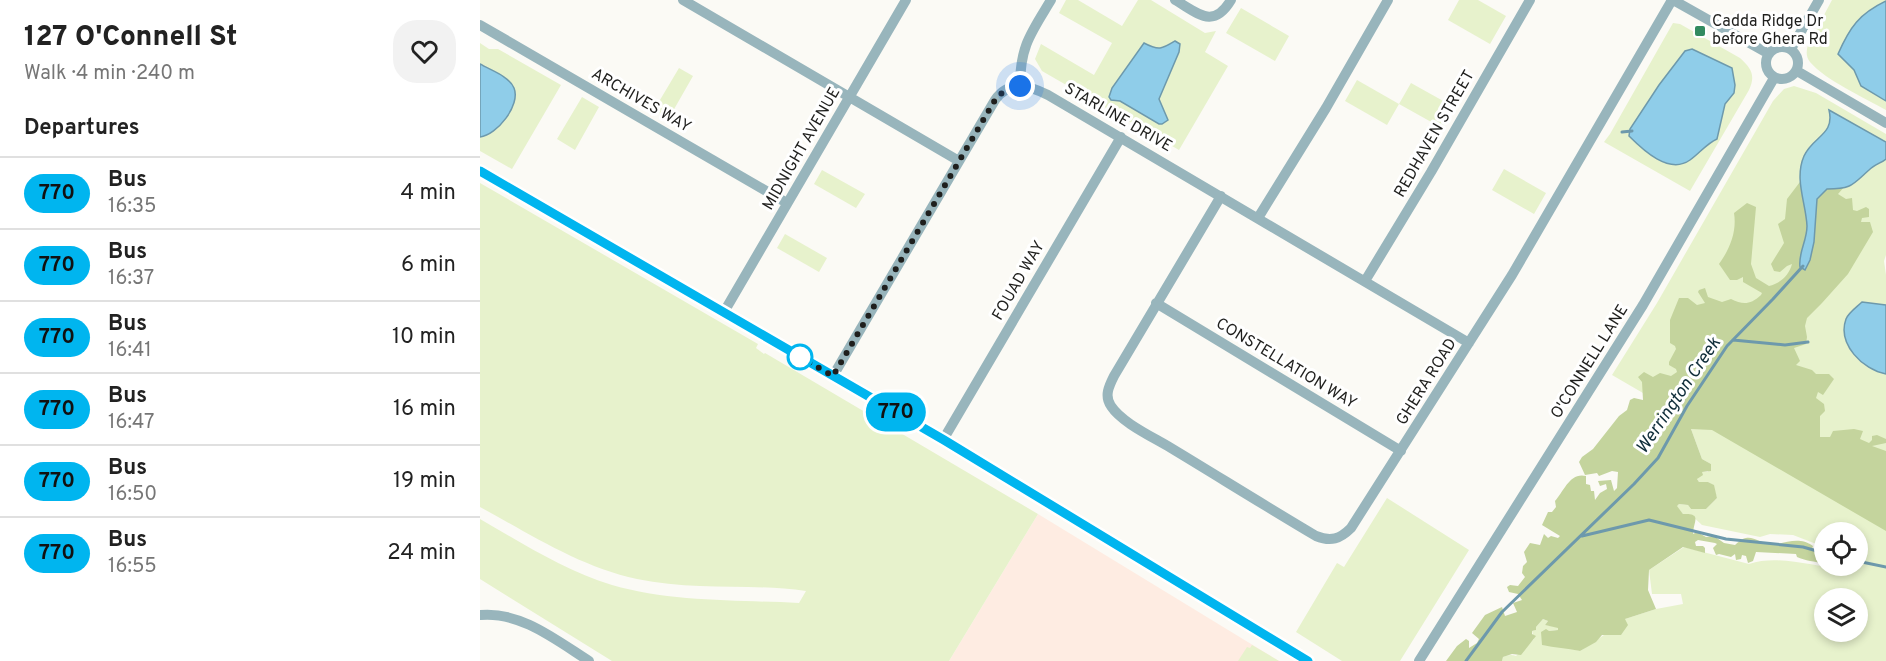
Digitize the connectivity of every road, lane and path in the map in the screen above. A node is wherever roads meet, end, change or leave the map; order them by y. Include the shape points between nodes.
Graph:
1 (682, 0) edge
2 (906, 0) edge
3 (1051, 0) edge
4 (1175, 0) edge
5 (1231, 0) edge
6 (1388, 0) edge
7 (1530, 0) edge
8 (1673, 0) edge
9 (1819, 0) edge
10 (480, 25) edge
11 (1791, 49) junction
12 (1769, 54) junction
13 (1797, 71) junction
14 (1774, 78) junction
15 (1020, 86) junction
16 (850, 96) junction
17 (1886, 123) edge
18 (1121, 137) junction
19 (959, 160) junction
20 (480, 171) edge
21 (1221, 196) junction
22 (787, 203) junction
23 (1258, 218) junction
24 (1365, 281) junction
25 (1156, 303) junction
26 (724, 312) junction
27 (1469, 343) junction
28 (833, 376) junction
29 (944, 440) junction
30 (1401, 451) junction
31 (480, 615) edge
32 (1421, 660) edge
33 (589, 661) edge
34 (1308, 661) edge

1 - 16 street
2 - 16 street, MIDNIGHT AVENUE
3 - 15 street via 1023,51
4 - 5 street via 1212,18 1221,14
6 - 23 street
7 - 24 street, REDHAVEN STREET
8 - 12 street
8 - 27 street, GHERA ROAD
9 - 11 street
10 - 22 street, ARCHIVES WAY
11 - 12 street via 1782,47
11 - 13 street via 1797,57
12 - 14 street via 1767,69
13 - 14 street via 1785,80
13 - 17 street
14 - 32 street, O'CONNELL LANE via 1643,305
15 - 18 street, STARLINE DRIVE via 1048,95
15 - 19 street via 1000,94
16 - 19 street
16 - 22 street, MIDNIGHT AVENUE
18 - 21 street, STARLINE DRIVE
18 - 29 street, FOUAD WAY
19 - 28 street
20 - 26 street
21 - 23 street, STARLINE DRIVE
21 - 25 street
22 - 26 street, MIDNIGHT AVENUE
23 - 24 street, STARLINE DRIVE
24 - 27 street, STARLINE DRIVE
25 - 30 street, CONSTELLATION WAY
25 - 30 street, GHERA ROAD via 1107,393 1115,412 1316,536 1326,540 1343,536
26 - 28 street
27 - 30 street, GHERA ROAD
28 - 29 street
29 - 34 street
31 - 33 street via 498,614 527,623

